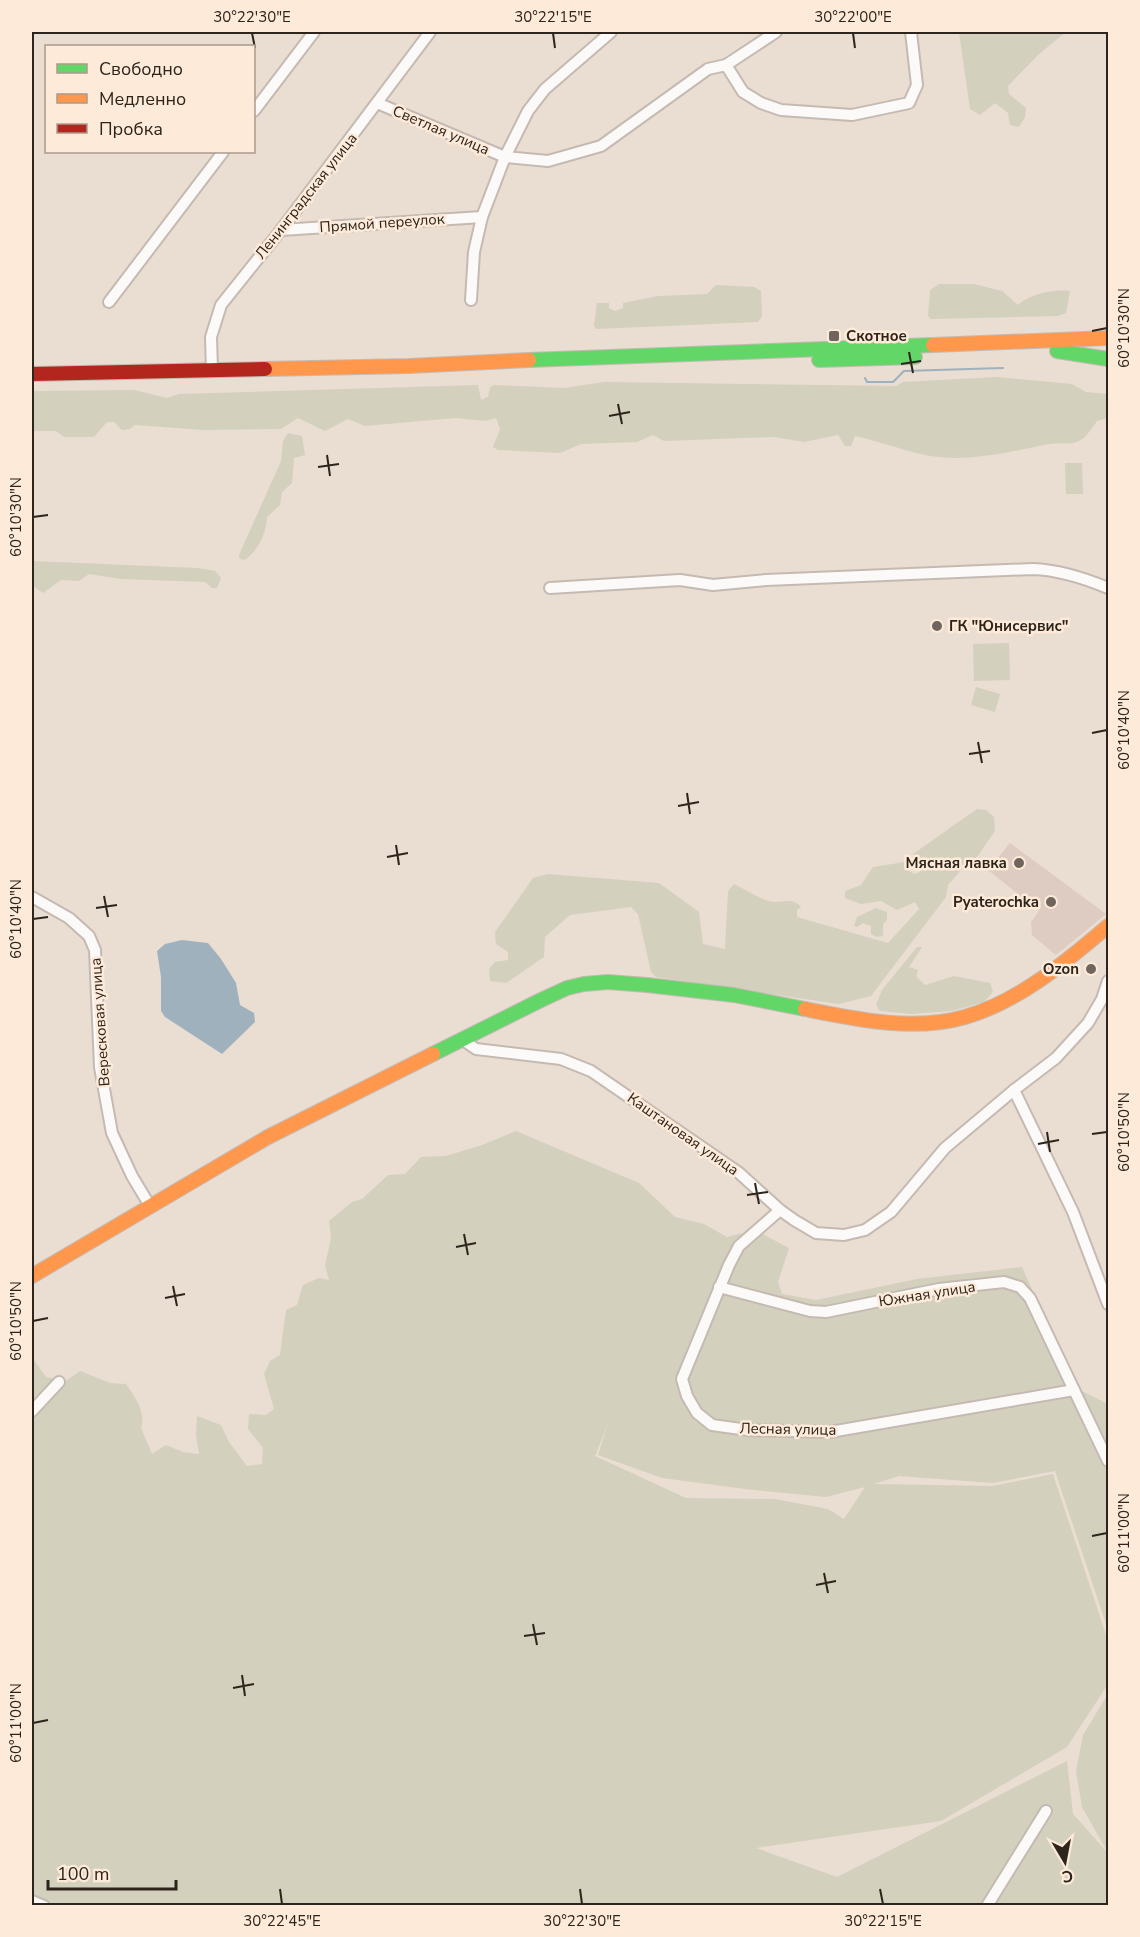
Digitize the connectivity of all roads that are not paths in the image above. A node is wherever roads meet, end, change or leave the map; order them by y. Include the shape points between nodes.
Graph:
1 (314, 32) edge
2 (430, 32) edge
3 (611, 32) edge
4 (776, 32) edge
5 (911, 32) edge
6 (726, 65) junction
7 (377, 103) junction
8 (255, 110) edge
9 (222, 153) edge
10 (506, 157) junction
11 (482, 217) junction
12 (282, 230) junction
13 (471, 300) dead end
14 (109, 302) dead end
15 (1108, 326) edge
16 (1108, 338) edge
17 (1056, 346) junction
18 (1108, 347) edge
19 (1108, 359) edge
20 (212, 371) junction
21 (32, 374) edge
22 (550, 588) dead end
23 (1108, 588) edge
24 (32, 897) edge
25 (1108, 926) edge
26 (1108, 981) edge
27 (1105, 1001) edge
28 (463, 1040) junction
29 (1014, 1090) junction
30 (150, 1206) junction
31 (780, 1210) junction
32 (32, 1276) edge
33 (720, 1287) junction
34 (1108, 1304) edge
35 (59, 1382) dead end
36 (1074, 1390) junction
37 (32, 1411) edge
38 (1108, 1461) edge
39 (1046, 1811) dead end
40 (32, 1901) edge
41 (44, 1905) edge
42 (987, 1905) edge

1 - 8 street
2 - 7 street, Ленинградская улица
3 - 10 street via 545,89 528,111
4 - 6 street
5 - 6 street via 917,85 909,104 852,115 781,110 761,103 743,92
6 - 10 street, Светлая улица via 708,69 601,146 548,161
7 - 10 street, Светлая улица
7 - 12 street, Ленинградская улица
9 - 14 street
10 - 11 street
11 - 12 street, Прямой переулок
11 - 13 street via 474,252
12 - 20 street, Ленинградская улица via 221,305 211,338
15 - 17 main road
16 - 17 main road
17 - 18 main road
17 - 19 main road
17 - 20 main road via 627,355
20 - 21 main road
22 - 23 street via 680,580 713,585 1026,569 1068,573
24 - 30 street, Вересковая улица via 69,918 89,936 95,950 100,1066 112,1132
25 - 28 main road via 1006,1000 986,1010 940,1022 878,1020 751,997 633,983 584,984 541,1000
26 - 27 street, Каштановая улица
27 - 29 street, Каштановая улица via 1056,1058
28 - 30 main road via 268,1137
28 - 31 street, Каштановая улица via 476,1049 561,1059 591,1071 738,1172
29 - 31 street, Каштановая улица via 945,1148 891,1212 866,1230 844,1235 816,1233
29 - 34 street via 1073,1212
30 - 32 main road
31 - 33 street, Лесная улица via 739,1246
33 - 36 street, Южная улица via 826,1312 939,1289 1004,1282 1020,1287 1030,1298
33 - 36 street, Лесная улица via 682,1379 697,1413 712,1425 830,1432
35 - 37 street
36 - 38 street
39 - 42 street
40 - 41 street

